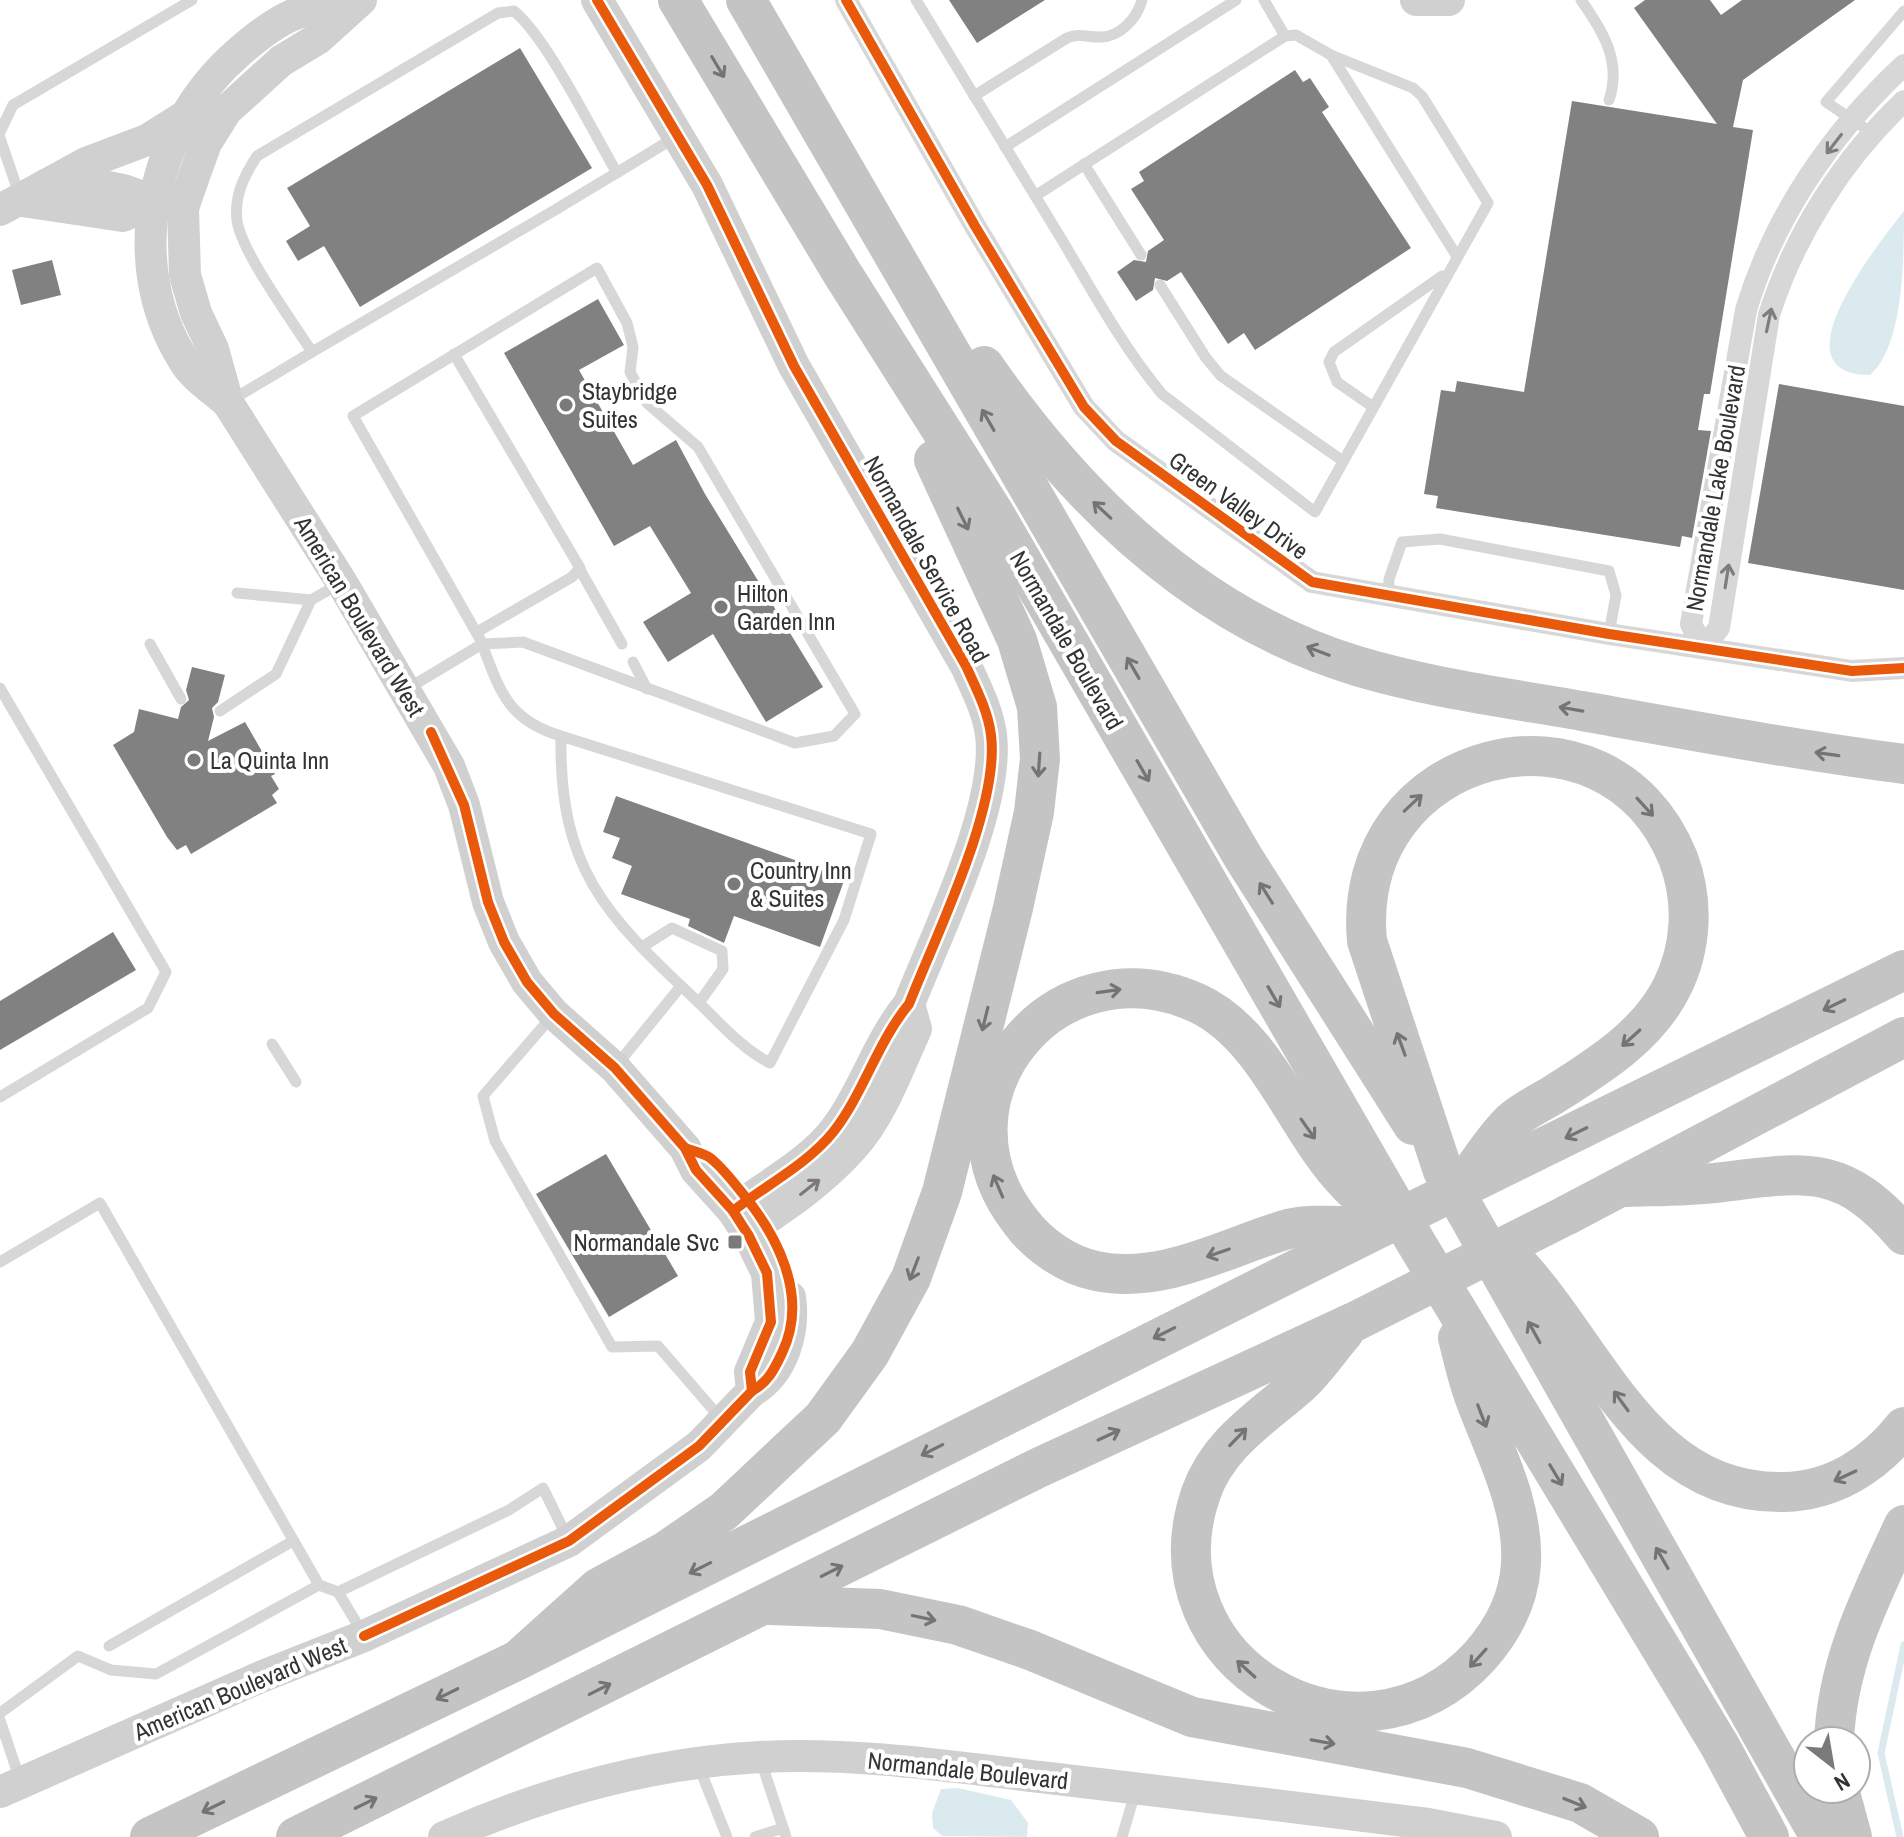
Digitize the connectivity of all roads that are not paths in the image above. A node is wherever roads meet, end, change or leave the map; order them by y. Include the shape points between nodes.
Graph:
1 (192, 0) edge
2 (348, 0) edge
3 (361, 0) edge
4 (597, 0) edge
5 (678, 0) edge
6 (746, 0) edge
7 (846, 0) edge
8 (916, 0) edge
9 (1142, 0) edge
10 (1236, 0) edge
11 (1264, 0) edge
12 (1416, 0) edge
13 (1449, 0) edge
14 (1581, 0) edge
15 (1904, 11) edge
16 (1285, 36) junction
17 (1331, 55) junction
18 (1904, 65) edge
19 (974, 96) junction
20 (1609, 100) dead end
21 (1904, 101) edge
22 (810, 116) junction
23 (182, 118) junction
24 (1853, 120) junction
25 (0, 132) edge
26 (1872, 133) junction
27 (678, 136) junction
28 (0, 138) edge
29 (1005, 147) junction
30 (1084, 164) junction
31 (617, 173) junction
32 (1035, 196) junction
33 (22, 199) edge
34 (168, 206) junction
35 (1141, 255) dead end
36 (1456, 255) junction
37 (842, 273) junction
38 (1446, 274) junction
39 (1160, 285) dead end
40 (312, 352) junction
41 (454, 354) junction
42 (228, 403) junction
43 (1373, 407) junction
44 (1343, 461) junction
45 (579, 568) junction
46 (342, 583) junction
47 (237, 593) dead end
48 (1388, 596) junction
49 (311, 600) junction
50 (477, 632) junction
51 (1609, 634) junction
52 (150, 644) dead end
53 (482, 644) junction
54 (622, 644) dead end
55 (1703, 648) junction
56 (633, 662) dead end
57 (1904, 668) edge
58 (0, 688) edge
59 (647, 689) junction
60 (406, 690) junction
61 (181, 699) dead end
62 (220, 711) dead end
63 (561, 736) junction
64 (1904, 764) edge
65 (642, 947) junction
66 (1904, 970) edge
67 (681, 986) junction
68 (699, 1003) junction
69 (554, 1014) junction
70 (1904, 1037) edge
71 (272, 1044) dead end
72 (615, 1068) junction
73 (296, 1082) dead end
74 (0, 1097) edge
75 (1455, 1188) junction
76 (1616, 1188) junction
77 (747, 1216) junction
78 (1399, 1233) junction
79 (1904, 1235) edge
80 (1301, 1244) junction
81 (0, 1262) edge
82 (1445, 1288) junction
83 (1352, 1323) junction
84 (722, 1420) junction
85 (1904, 1427) edge
86 (1904, 1525) edge
87 (293, 1541) junction
88 (569, 1541) junction
89 (319, 1585) junction
90 (338, 1592) junction
91 (764, 1605) junction
92 (364, 1636) junction
93 (109, 1646) dead end
94 (518, 1660) junction
95 (0, 1713) edge
96 (0, 1720) edge
97 (1835, 1725) edge
98 (760, 1757) junction
99 (698, 1763) junction
100 (10, 1787) edge
101 (1136, 1788) junction
102 (1843, 1805) edge
103 (785, 1833) edge
104 (150, 1837) edge
105 (296, 1837) edge
106 (447, 1837) edge
107 (727, 1837) edge
108 (755, 1837) edge
109 (1122, 1837) edge
110 (1496, 1837) edge
111 (1639, 1837) edge
112 (1769, 1837) edge
113 (1820, 1837) edge
114 (1852, 1837) edge

1 - 25 lane via 13,105
2 - 23 street, American Boulevard West via 293,15 256,38 223,66
3 - 34 street, American Boulevard West via 226,111
4 - 27 street, Normandale Service Road
5 -> 37 highway, Normandale Boulevard
6 - 22 highway, Normandale Boulevard
7 - 48 street, Green Valley Drive via 1084,407 1116,441 1312,582
8 - 19 lane
9 - 19 lane via 1134,20 1114,33 1067,38
10 - 29 lane
11 - 16 lane
12 - 13 street
14 - 20 lane via 1614,56
15 - 24 lane via 1826,102
16 - 17 lane via 1296,35
16 - 30 lane
17 - 36 lane
17 - 36 lane via 1422,96 1488,203
18 - 24 street, Normandale Lake Boulevard
19 - 29 lane
21 - 26 street, Normandale Lake Boulevard
64 -> 22 highway via 1468,691 1357,666 1275,634 1207,595 1143,548 1079,489 1020,419
75 -> 22 highway, Normandale Boulevard via 1243,857
23 - 33 street
23 - 34 street, American Boulevard West via 163,159
24 - 26 lane
24 -> 55 street, Normandale Lake Boulevard via 1783,218 1759,266 1746,310 1691,624
55 -> 26 street, Normandale Lake Boulevard via 1719,628 1769,315 1806,226
27 - 31 lane
27 - 77 street, Normandale Service Road via 794,366 966,666 991,735 986,803 909,1004 889,1028 833,1133
28 - 33 lane
29 - 32 lane
30 - 32 lane
30 - 35 lane
31 - 40 lane
31 - 40 lane via 525,20 514,11 498,13 257,156 244,177 237,222
32 - 44 lane via 1162,394 1315,512
33 - 34 street via 123,216
34 - 42 street, American Boulevard West via 153,260 167,329 185,364
36 - 38 lane
37 -> 78 highway, Normandale Boulevard via 994,513
37 -> 94 highway via 971,535 1017,640 1037,707 1040,759 1013,908 942,1192 911,1278 870,1353 823,1418 777,1465 666,1551 598,1588
38 - 43 lane
38 - 43 lane via 1334,352 1329,362 1337,382
39 - 44 lane via 1221,376
40 - 42 lane
41 - 45 lane
41 - 50 lane via 353,416
41 - 59 lane via 597,268 627,323 633,347 630,372 647,403 698,447 855,714 834,736 795,743
42 - 46 street, American Boulevard West
43 - 44 lane
45 - 50 lane
45 - 54 lane
46 - 49 lane
46 - 60 street, American Boulevard West
47 - 49 lane
48 - 51 street, Green Valley Drive
48 - 51 lane via 1402,542 1440,539 1609,571 1616,595
49 - 62 lane via 276,674
50 - 53 lane
51 - 55 street, Green Valley Drive
52 - 61 lane
53 - 59 lane via 523,642
53 - 60 lane
53 - 63 lane via 503,699 539,729
55 - 57 street, Green Valley Drive via 1852,671
56 - 59 lane
58 - 74 lane via 166,972 148,1008
60 - 69 street, American Boulevard West via 449,766 504,942
63 - 65 lane via 560,785 571,841 593,890
63 - 68 lane via 871,834 844,920 770,1063 754,1055
65 - 67 lane
65 - 68 lane via 672,928 722,951 723,969
66 -> 75 highway via 1533,1155
67 - 68 lane
67 - 72 lane
69 - 72 street, American Boulevard West
69 - 84 lane via 483,1096 495,1141 612,1347 658,1346
70 - 76 highway
71 - 73 lane
72 - 77 street, American Boulevard West via 685,1148 696,1170
75 -> 75 highway via 1373,966 1364,911 1368,884 1386,835 1422,794 1477,764 1554,757 1603,774 1628,789 1652,814 1682,869 1689,929 1672,987 1653,1018 1585,1074 1512,1121
75 - 78 highway, bridge
85 -> 75 highway via 1871,1462 1817,1487 1733,1489 1699,1475 1667,1452 1630,1413 1534,1280
113 -> 75 highway
76 - 79 highway via 1809,1173 1845,1186 1879,1208
76 - 83 highway, bridge
77 - 84 street, American Boulevard West via 767,1273 771,1322 750,1372 752,1391
78 - 80 highway
80 -> 78 highway via 1152,1273 1093,1270 1067,1260 1026,1229 995,1184 987,1123 1001,1067 1033,1024 1082,996 1137,988 1200,1005 1258,1057 1346,1182
78 - 82 highway, Normandale Boulevard
80 -> 94 highway
81 - 87 lane via 100,1203
82 -> 83 highway via 1473,1393 1515,1500 1521,1532 1516,1593 1489,1646 1442,1689 1410,1704 1350,1712 1322,1710 1292,1699 1239,1664 1207,1617 1197,1589 1193,1550 1201,1493 1213,1467 1235,1437 1303,1381
82 -> 112 highway, Normandale Boulevard via 1720,1746
91 -> 83 highway via 1038,1468
84 - 88 street, American Boulevard West via 677,1464
86 - 97 highway via 1844,1667
87 - 89 lane
87 - 93 lane
88 - 90 lane via 543,1488 509,1510
88 - 92 street, American Boulevard West
89 - 90 lane
89 - 95 lane via 156,1674 111,1670 78,1656
90 - 92 lane
105 -> 91 highway
91 -> 111 highway via 880,1609 958,1625 1192,1717 1467,1768 1580,1803
92 - 100 street, American Boulevard West
94 -> 104 highway
96 - 100 lane
98 - 99 street, Normandale Boulevard
98 - 101 street, Normandale Boulevard via 933,1764
98 - 103 lane
99 - 106 street, Normandale Boulevard via 627,1775 542,1799
99 - 107 lane
101 - 109 lane
101 - 110 street, Normandale Boulevard
102 - 114 highway
103 - 108 lane

